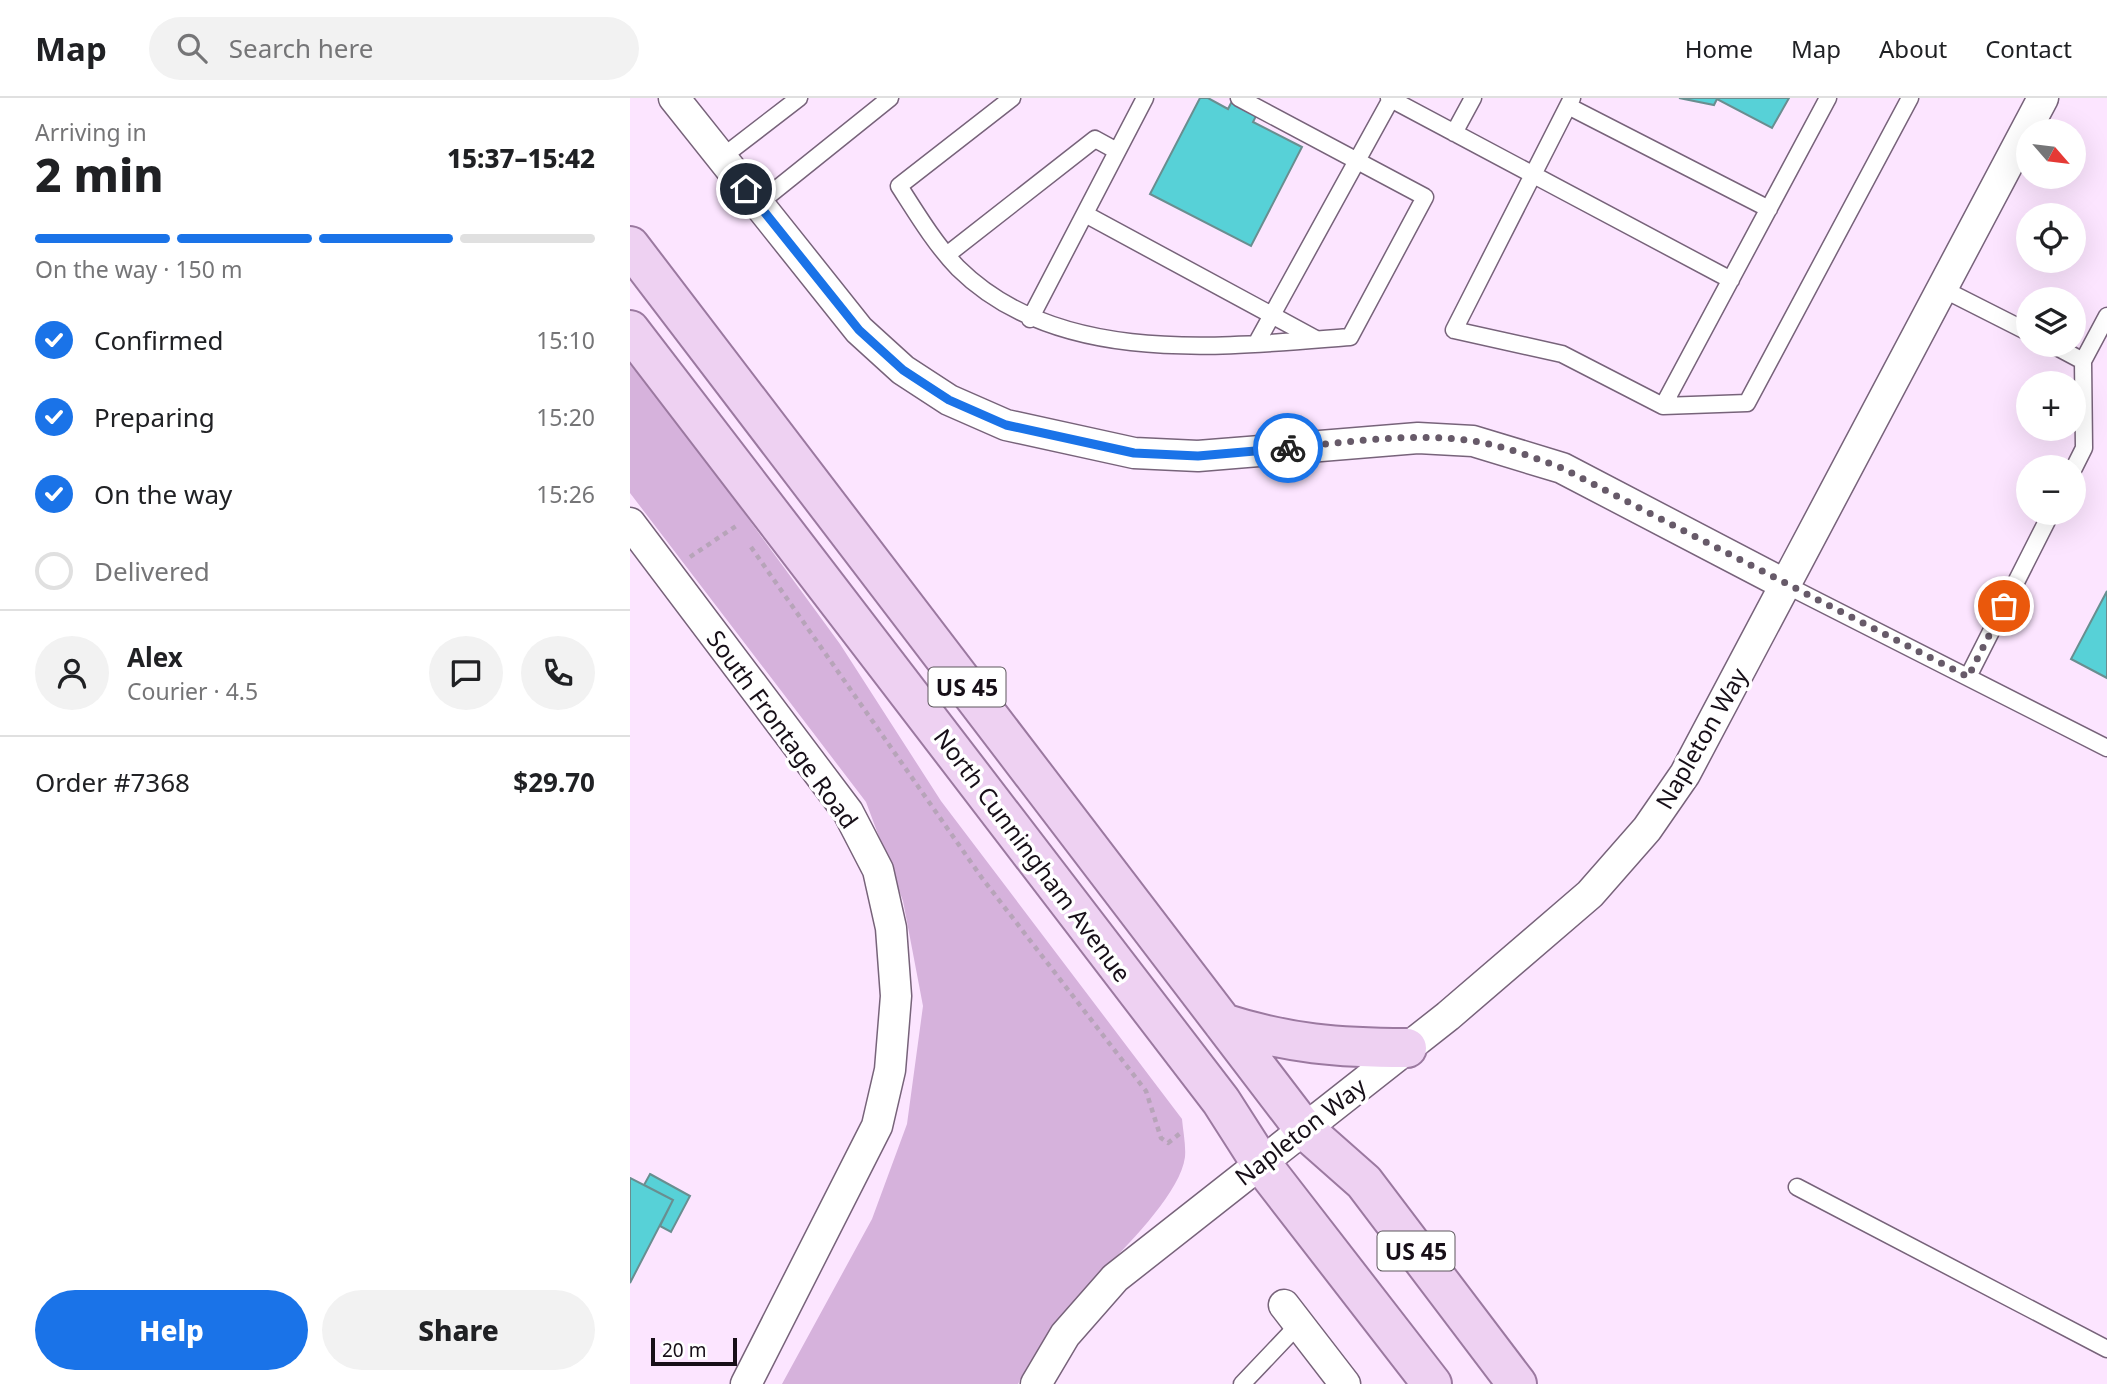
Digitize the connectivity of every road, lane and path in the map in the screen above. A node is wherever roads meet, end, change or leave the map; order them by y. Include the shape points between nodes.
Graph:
1 (674, 98) edge
2 (799, 98) edge
3 (890, 98) edge
4 (1012, 98) edge
5 (1145, 98) edge
6 (1239, 98) edge
7 (1472, 98) edge
8 (1828, 98) edge
9 (1910, 98) edge
10 (2043, 98) edge
11 (1390, 99) edge
12 (1570, 102) edge
13 (1454, 132) junction
14 (1117, 151) junction
15 (721, 158) junction
16 (1357, 161) junction
17 (1533, 174) junction
18 (758, 204) junction
19 (1769, 209) junction
20 (1085, 214) junction
21 (630, 246) edge
22 (948, 254) junction
23 (1731, 280) junction
24 (1943, 289) junction
25 (1272, 315) junction
26 (2107, 316) edge
27 (1030, 318) junction
28 (2016, 326) edge
29 (630, 330) edge
30 (1316, 339) junction
31 (1256, 344) junction
32 (2076, 357) edge
33 (2083, 361) junction
34 (1663, 406) junction
35 (2080, 455) edge
36 (728, 515) dead end
37 (630, 523) edge
38 (2045, 525) edge
39 (736, 526) junction
40 (742, 535) dead end
41 (748, 543) dead end
42 (668, 573) junction
43 (1786, 585) junction
44 (1968, 677) junction
45 (2107, 747) edge
46 (1223, 1023) junction
47 (1407, 1048) junction
48 (1304, 1129) junction
49 (1183, 1131) dead end
50 (1260, 1162) junction
51 (1797, 1187) dead end
52 (1292, 1315) joint
53 (2107, 1349) edge
54 (746, 1384) edge
55 (1036, 1384) edge
56 (1242, 1384) edge
57 (1345, 1384) edge
58 (1432, 1384) edge
59 (1517, 1384) edge

1 - 15 street
2 - 15 lane
3 - 18 lane
4 - 22 lane via 899,186
5 - 14 lane
6 - 16 lane
7 - 13 lane
8 - 19 lane
9 - 34 lane via 1747,403
10 - 24 street, Napleton Way
11 - 13 lane
11 - 16 lane
12 - 17 lane
12 - 19 lane
13 - 17 lane
14 - 20 lane
14 - 22 lane via 1095,139
15 - 18 street
16 - 25 lane
16 - 30 lane via 1425,197 1350,337
17 - 23 lane
17 - 34 lane via 1454,330 1562,354
18 - 43 street via 859,330 894,362 949,400 1006,425 1134,453 1198,456 1418,438 1473,441 1562,468
19 - 23 lane
20 - 25 lane
20 - 27 lane
21 - 46 main road, US 45
22 - 27 lane via 989,293
23 - 34 lane
24 - 28 lane
24 - 43 street, Napleton Way
25 - 30 lane
25 - 31 lane
26 - 33 lane
27 - 31 lane via 1104,337 1178,347
29 - 50 main road, North Cunningham Avenue / US 45 via 1222,1101
30 - 31 lane
32 - 33 lane
33 - 35 lane
36 - 39 path
37 - 42 street, South Frontage Road
38 - 44 lane
39 - 40 path
39 - 42 path
41 - 49 path via 982,878 1146,1091 1161,1138 1168,1143
42 - 54 street, South Frontage Road via 848,811 878,870 891,928 896,996 890,1070 877,1126
43 - 44 lane
43 - 47 street, Napleton Way via 1685,774 1647,829 1591,894
44 - 45 lane
46 - 47 main road via 1331,1048
46 - 48 main road, US 45
47 - 48 street, Napleton Way
48 - 50 street, Napleton Way
48 - 59 main road, US 45 via 1364,1182
50 - 55 street, Napleton Way via 1115,1278 1065,1335
50 - 58 main road, North Cunningham Avenue / US 45
51 - 53 lane
52 - 56 lane
52 - 57 street

